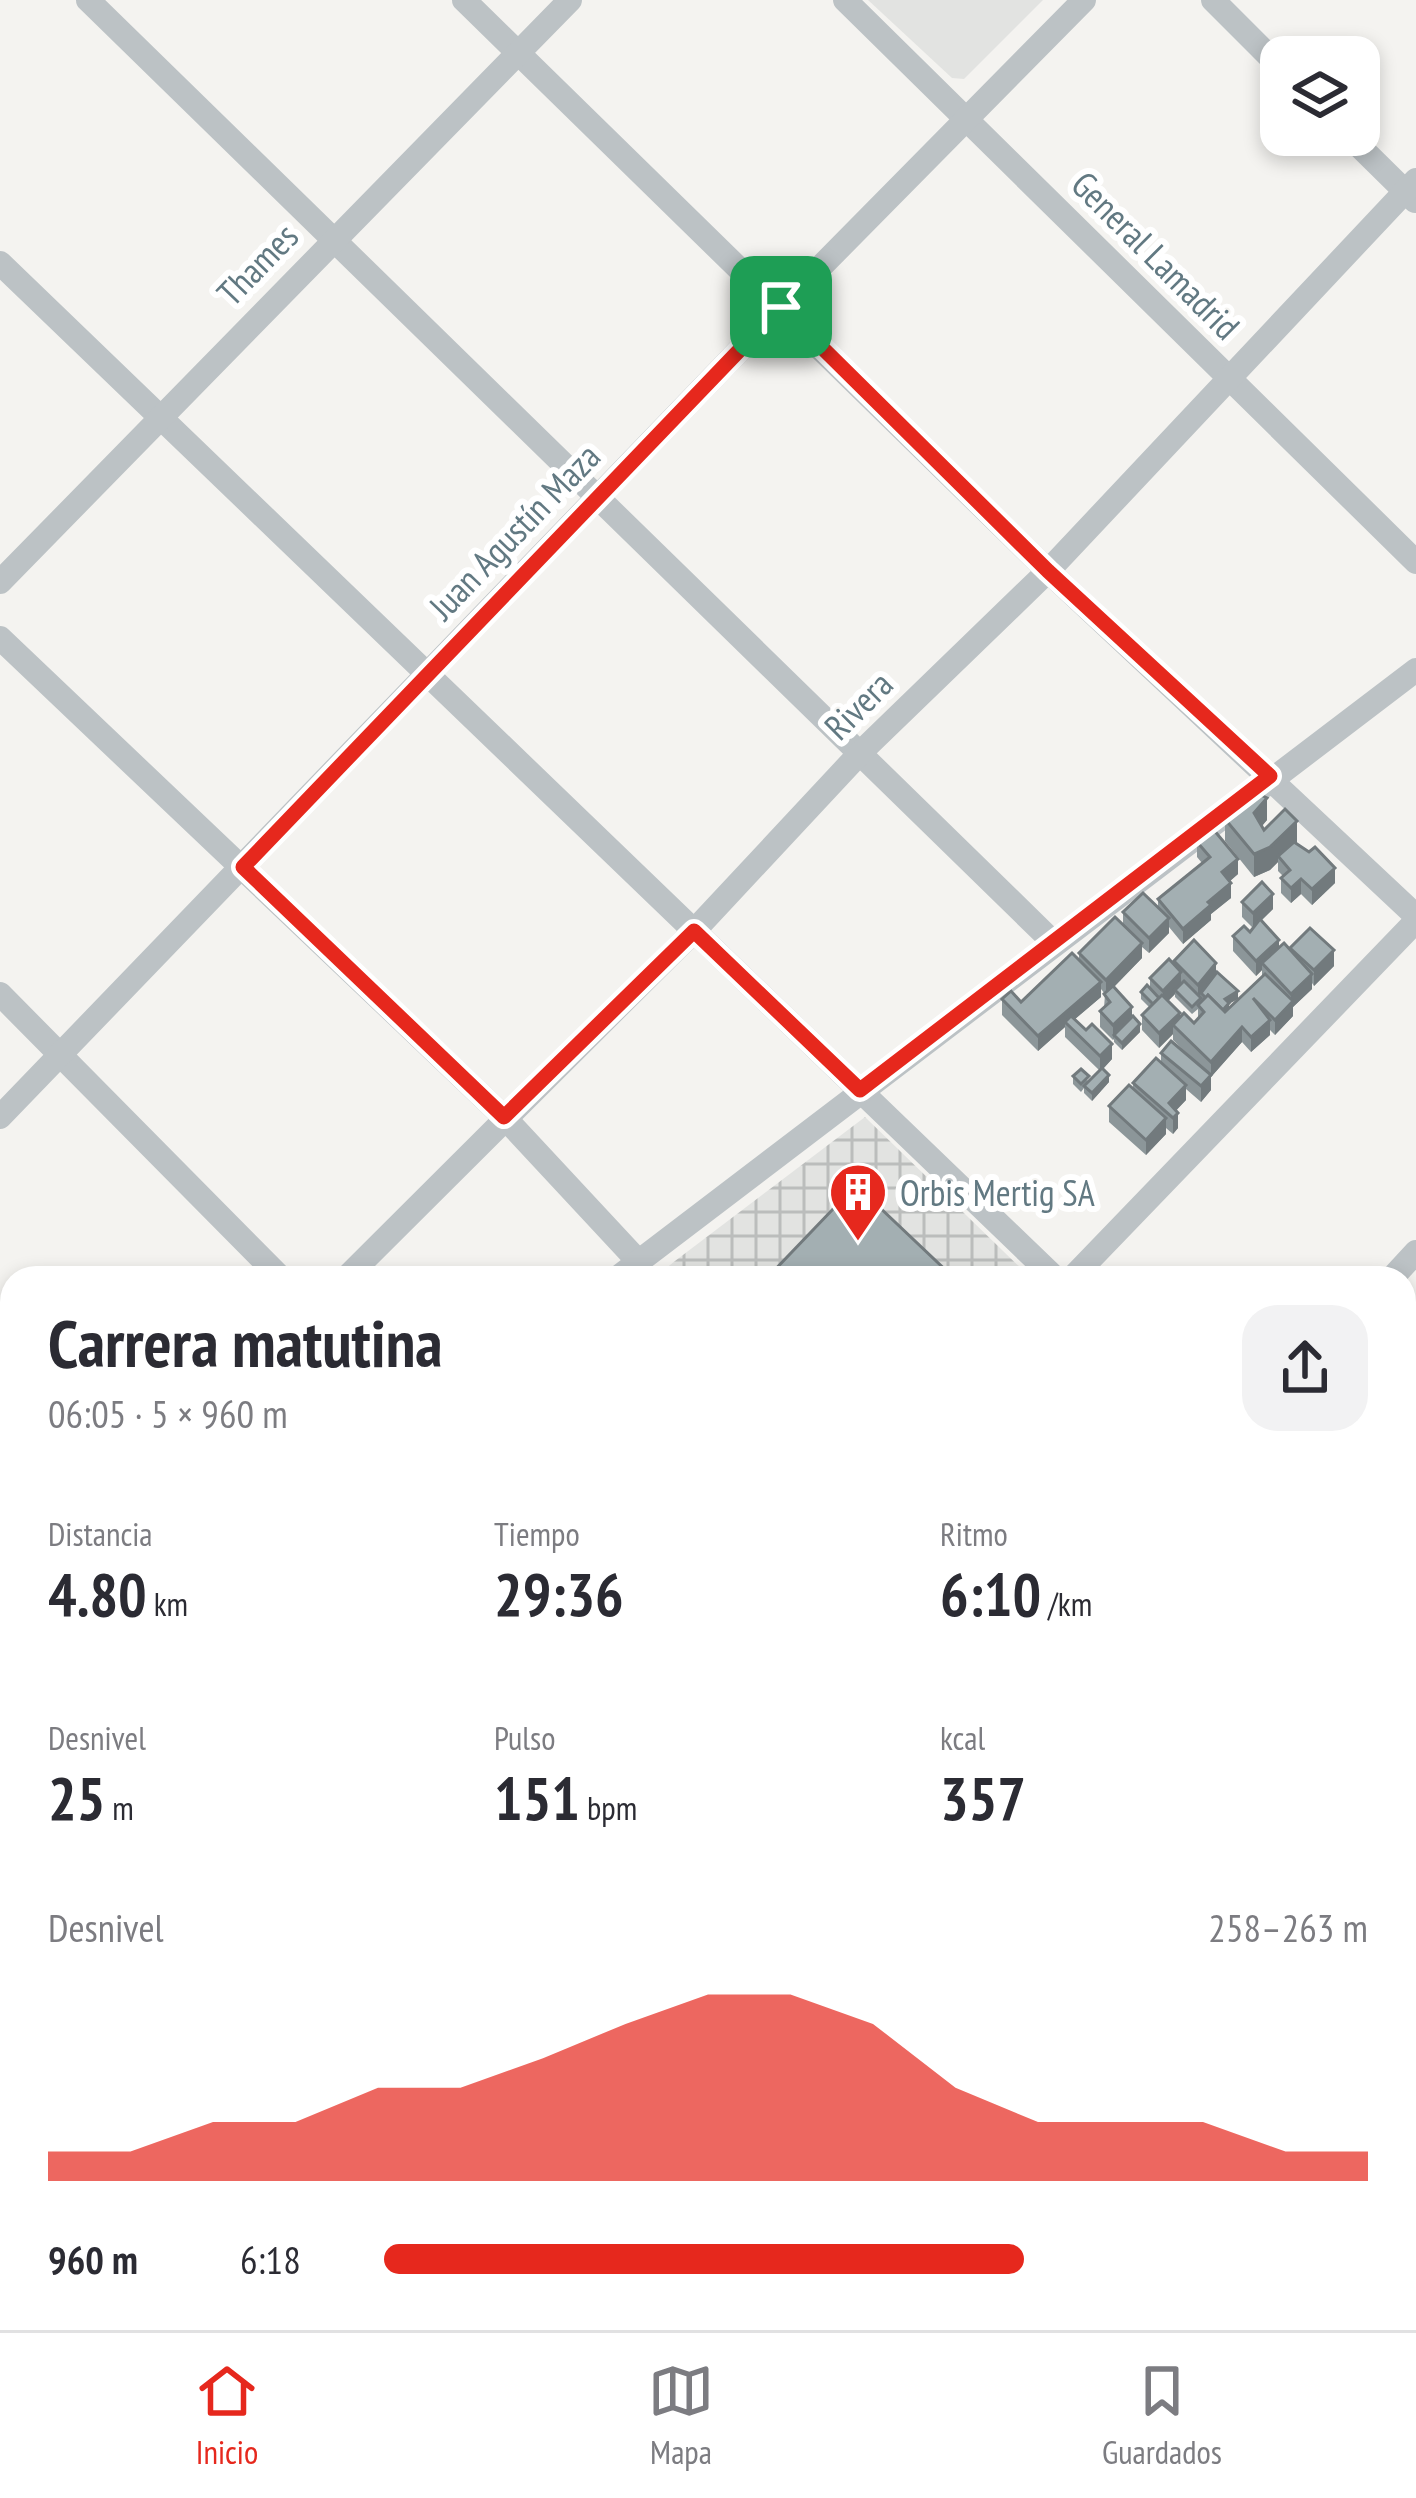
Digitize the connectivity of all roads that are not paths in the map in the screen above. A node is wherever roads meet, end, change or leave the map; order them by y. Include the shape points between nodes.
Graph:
1 (88, 0) edge
2 (464, 0) edge
3 (570, 0) edge
4 (845, 0) edge
5 (1084, 0) edge
6 (1213, 0) edge
7 (1260, 47) edge
8 (517, 52) junction
9 (968, 118) junction
10 (1372, 156) edge
11 (1412, 191) edge
12 (335, 236) junction
13 (0, 263) edge
14 (781, 307) junction
15 (1228, 378) junction
16 (159, 417) junction
17 (598, 497) junction
18 (1416, 562) edge
19 (1048, 571) junction
20 (0, 582) edge
21 (0, 638) edge
22 (1416, 670) edge
23 (426, 673) junction
24 (861, 752) junction
25 (1270, 776) junction
26 (243, 867) junction
27 (1416, 918) edge
28 (694, 931) junction
29 (1054, 942) junction
30 (0, 994) edge
31 (60, 1055) junction
32 (860, 1090) junction
33 (0, 1117) edge
34 (504, 1117) junction
35 (638, 1261) junction
36 (269, 1266) edge
37 (358, 1266) edge
38 (632, 1266) edge
39 (1043, 1266) edge
40 (1083, 1266) edge

1 - 12 street
2 - 8 street
3 - 8 street, Thames
4 - 9 street, General Lamadrid
5 - 9 street, Juan Agustín Maza
6 - 7 street
8 - 12 street, Thames
8 - 14 street
9 - 14 street, Juan Agustín Maza
9 - 15 street, General Lamadrid
10 - 11 street
11 - 15 street, Rivera
12 - 16 street, Thames
12 - 17 street
13 - 16 street
14 - 17 street, Juan Agustín Maza
14 - 19 street
15 - 18 street, General Lamadrid
15 - 19 street, Rivera
16 - 20 street, Thames
16 - 23 street
17 - 23 street, Juan Agustín Maza
17 - 24 street
19 - 24 street, Rivera
19 - 25 street
21 - 26 street
22 - 25 street
23 - 26 street, Juan Agustín Maza
23 - 28 street
24 - 28 street, Rivera
24 - 29 street
25 - 27 street
25 - 29 street
26 - 31 street, Juan Agustín Maza
26 - 34 street
27 - 40 street
28 - 32 street
28 - 34 street, Rivera
29 - 32 street
30 - 31 street
31 - 33 street, Juan Agustín Maza
31 - 36 street
32 - 35 street
32 - 39 street
34 - 35 street
34 - 37 street, Rivera
35 - 38 street

